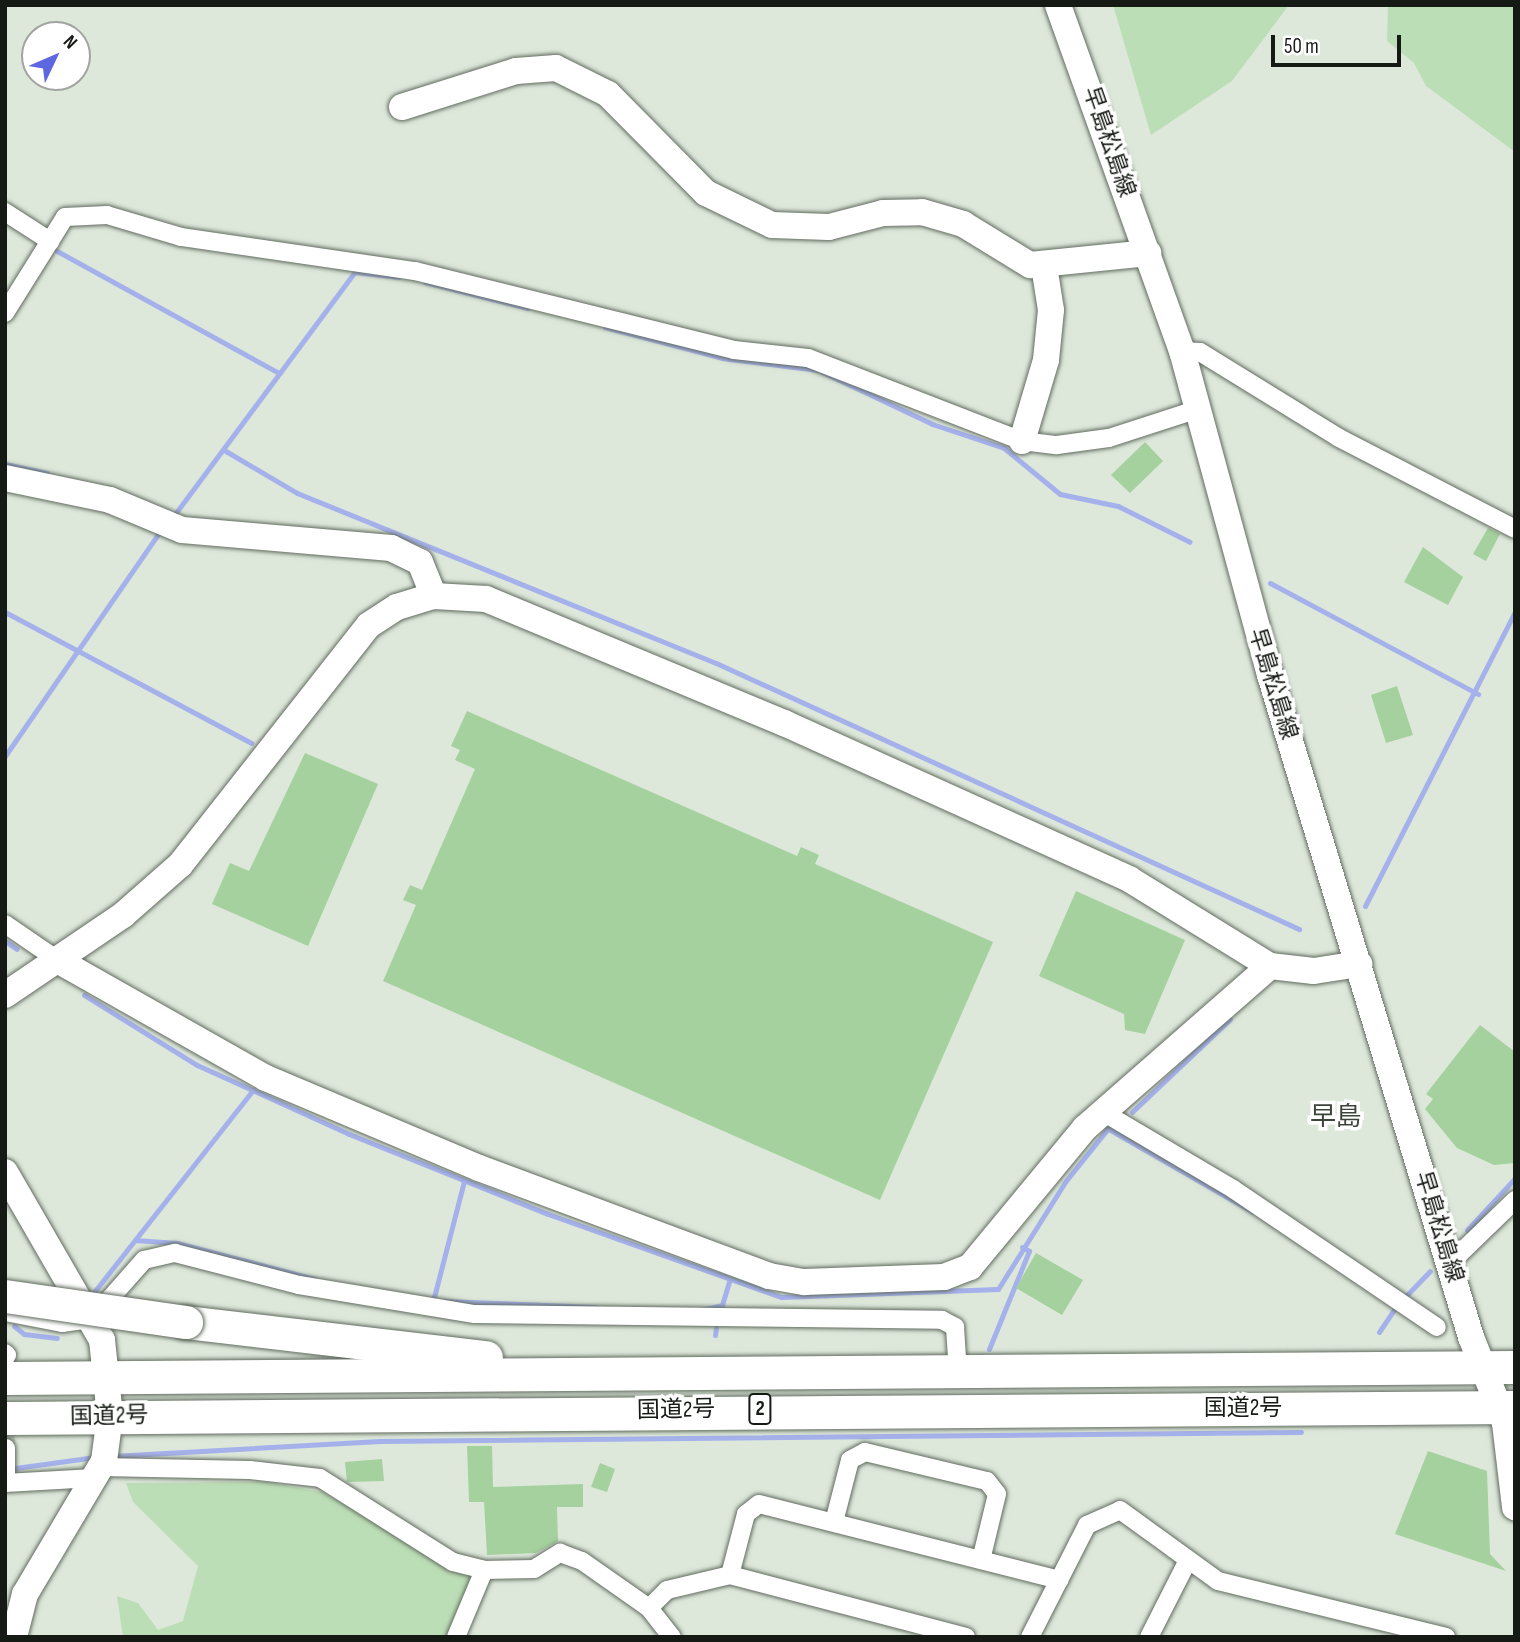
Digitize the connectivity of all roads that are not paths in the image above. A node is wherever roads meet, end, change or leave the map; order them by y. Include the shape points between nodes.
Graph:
1 (1058, 5) edge
2 (402, 107) dead end
3 (5, 212) edge
4 (50, 241) junction
5 (1148, 253) junction
6 (1044, 265) junction
7 (5, 313) edge
8 (1182, 351) junction
9 (1195, 410) junction
10 (1022, 441) junction
11 (5, 478) edge
12 (1515, 529) edge
13 (434, 596) junction
14 (5, 924) edge
15 (59, 961) junction
16 (1359, 964) junction
17 (1270, 966) junction
18 (5, 995) edge
19 (1102, 1112) junction
20 (5, 1172) edge
21 (1515, 1200) edge
22 (1450, 1263) junction
23 (5, 1296) edge
24 (5, 1312) edge
25 (92, 1319) junction
26 (1437, 1327) dead end
27 (6, 1362) edge
28 (1482, 1366) junction
29 (1515, 1367) edge
30 (958, 1373) junction
31 (857, 1374) junction
32 (109, 1376) junction
33 (1508, 1407) edge
34 (110, 1416) junction
35 (6, 1438) edge
36 (102, 1464) junction
37 (5, 1474) edge
38 (5, 1483) edge
39 (1515, 1507) edge
40 (834, 1522) junction
41 (981, 1560) junction
42 (1188, 1560) junction
43 (484, 1570) junction
44 (730, 1575) junction
45 (1060, 1580) junction
46 (649, 1608) junction
47 (14, 1637) edge
48 (456, 1637) edge
49 (672, 1637) edge
50 (966, 1637) edge
51 (1030, 1637) edge
52 (1149, 1637) edge
53 (1446, 1637) edge

1 - 5 street, 早島松島線
2 - 6 street via 516,71 556,68 608,94 706,193 738,214 803,229 922,212 963,224 1030,265
3 - 4 street
4 - 7 street
4 - 10 street via 65,217 107,215 181,237 415,271 734,350 808,358
5 - 6 street
5 - 8 street, 早島松島線
6 - 10 street via 1051,310 1046,360
8 - 9 street, 早島松島線
8 - 12 street via 1200,352 1339,438
9 - 10 street via 1109,438 1057,445
9 - 16 street, 早島松島線
11 - 13 street via 110,500 182,530 391,548 420,562
13 - 15 street via 397,607 369,625 180,865
13 - 17 street via 486,599 784,723 1129,879
14 - 15 street
15 - 18 street
15 - 19 street via 266,1078 479,1168 769,1276 804,1282 944,1277 970,1267
16 - 17 street via 1314,971
16 - 22 street, 早島松島線
17 - 19 street
19 - 26 street
20 - 25 street
21 - 22 street
22 - 28 street, 早島松島線
23 - 31 highway, bridge via 512,1359
24 - 25 street via 62,1323
25 - 30 street via 144,1260 175,1253 324,1290 475,1314 942,1320 955,1327
25 - 32 street
27 - 32 highway, 国道2号 / 2
28 - 29 highway, 国道2号 / 2
28 - 30 highway, 国道2号 / 2
28 - 33 street, 早島松島線
30 - 31 highway, 国道2号 / 2
31 - 32 highway, 国道2号 / 2
32 - 34 street
33 - 34 highway, 国道2号 / 2
33 - 39 street, 早島松島線
34 - 35 highway, 国道2号 / 2 via 41,1418
34 - 36 street
35 - 37 street
36 - 38 street
36 - 43 street via 320,1478 429,1550
36 - 47 street via 25,1594
37 - 38 street
40 - 41 street
40 - 41 street via 850,1460 865,1452 987,1481 998,1494
40 - 44 street via 759,1504 746,1514
41 - 45 street
42 - 45 street via 1141,1520 1108,1511 1087,1525
42 - 52 street
42 - 53 street via 1218,1581 1274,1600
43 - 46 street via 534,1569 560,1553 582,1561
43 - 48 street
44 - 46 street via 667,1590
44 - 50 street
45 - 51 street
46 - 49 street

